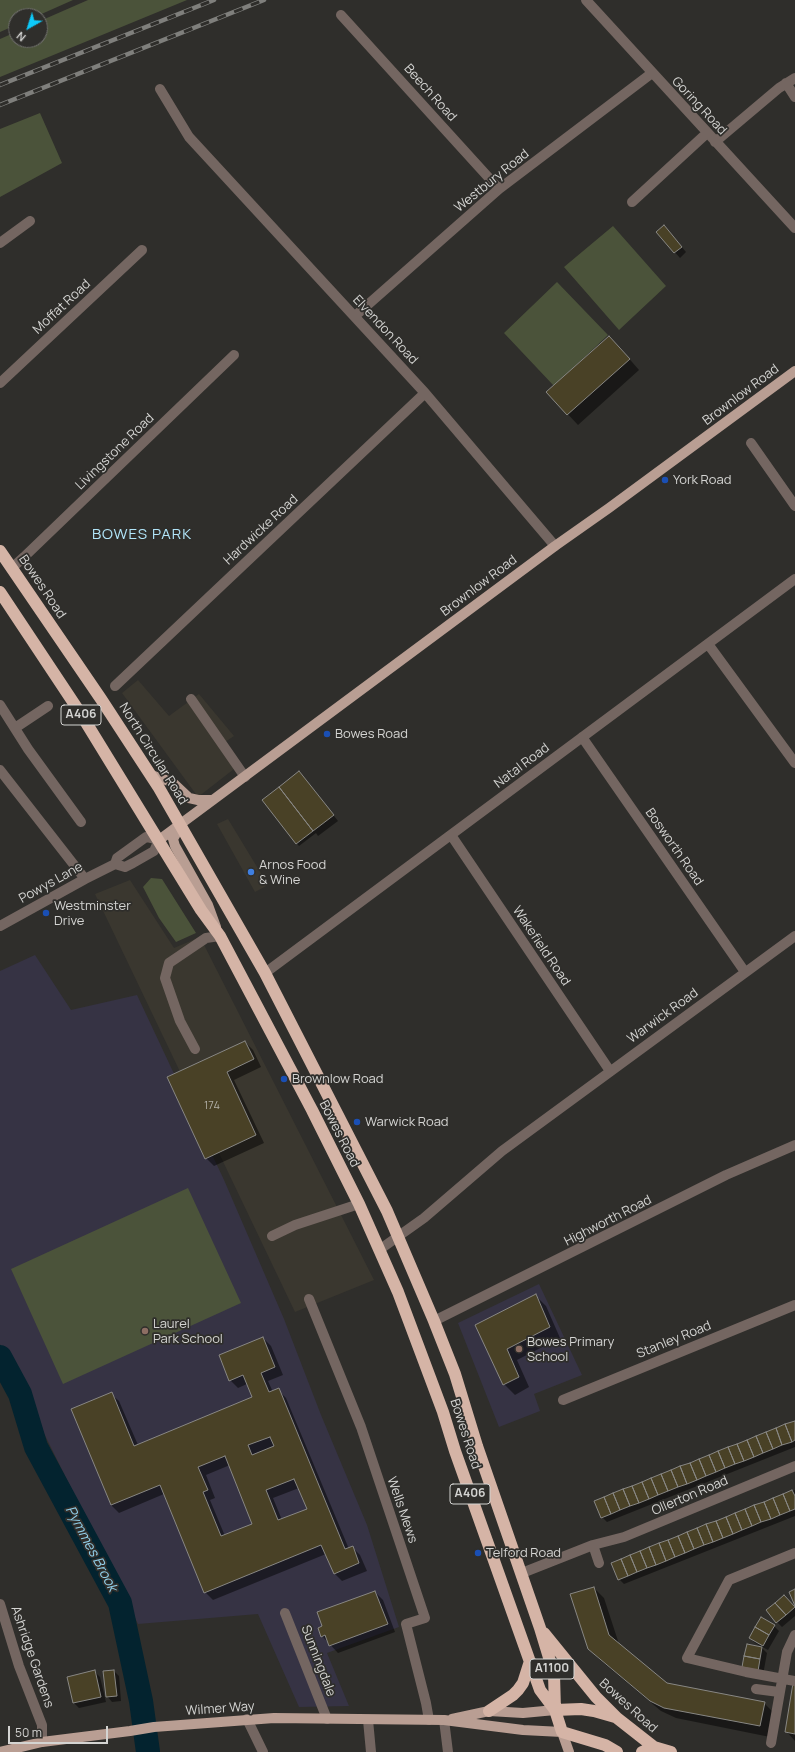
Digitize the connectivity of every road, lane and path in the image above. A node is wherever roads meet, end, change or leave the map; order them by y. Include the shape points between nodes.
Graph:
1 (586, 0) edge
2 (341, 15) dead end
3 (652, 73) junction
4 (795, 78) edge
5 (786, 83) junction
6 (160, 89) dead end
7 (795, 97) edge
8 (707, 133) junction
9 (715, 142) junction
10 (499, 189) junction
11 (632, 202) dead end
12 (30, 222) dead end
13 (795, 228) edge
14 (0, 243) edge
15 (142, 250) dead end
16 (354, 316) junction
17 (234, 355) dead end
18 (795, 371) edge
19 (0, 383) edge
20 (425, 393) junction
21 (751, 443) dead end
22 (795, 506) edge
23 (555, 546) junction
24 (0, 551) edge
25 (12, 567) junction
26 (795, 579) edge
27 (0, 592) edge
28 (708, 644) junction
29 (115, 686) dead end
30 (101, 699) joint
31 (191, 699) dead end
32 (0, 705) edge
33 (48, 706) dead end
34 (15, 728) junction
35 (582, 738) junction
36 (795, 763) edge
37 (0, 770) edge
38 (151, 775) junction
39 (245, 777) junction
40 (212, 800) junction
41 (80, 822) dead end
42 (181, 825) junction
43 (451, 835) junction
44 (159, 840) junction
45 (115, 864) junction
46 (85, 879) junction
47 (0, 926) edge
48 (220, 936) junction
49 (795, 936) edge
50 (745, 972) junction
51 (266, 973) junction
52 (195, 1049) dead end
53 (610, 1071) junction
54 (795, 1145) edge
55 (359, 1204) junction
56 (272, 1236) dead end
57 (397, 1237) junction
58 (379, 1250) junction
59 (309, 1299) dead end
60 (795, 1305) edge
61 (434, 1321) junction
62 (563, 1400) dead end
63 (795, 1466) edge
64 (593, 1545) junction
65 (795, 1552) edge
66 (600, 1563) dead end
67 (522, 1573) junction
68 (0, 1604) edge
69 (285, 1613) dead end
70 (540, 1628) junction
71 (4, 1635) edge
72 (795, 1635) edge
73 (530, 1661) junction
74 (781, 1678) junction
75 (795, 1681) edge
76 (756, 1689) dead end
77 (779, 1692) junction
78 (555, 1710) junction
79 (489, 1711) junction
80 (617, 1718) junction
81 (247, 1719) junction
82 (327, 1719) junction
83 (368, 1720) junction
84 (429, 1720) junction
85 (444, 1720) junction
86 (562, 1732) junction
87 (42, 1742) junction
88 (771, 1743) dead end
89 (648, 1750) edge
90 (0, 1752) edge
91 (262, 1752) edge
92 (371, 1752) edge
93 (448, 1752) edge
94 (569, 1752) edge
95 (617, 1752) edge
96 (671, 1752) edge

1 - 3 street, Goring Road
2 - 10 street, Beech Road
3 - 8 street, Goring Road
3 - 10 street, Westbury Road
4 - 5 street
5 - 7 street
5 - 9 street
6 - 16 street, Elvendon Road via 189,137
8 - 9 street, Goring Road
8 - 11 street
9 - 13 street, Goring Road
10 - 16 street, Westbury Road
12 - 14 street
15 - 19 street, Moffat Road
16 - 20 street, Elvendon Road
17 - 25 street, Livingstone Road
18 - 23 main road, Brownlow Road
20 - 23 street, Elvendon Road
20 - 29 street, Hardwicke Road
21 - 22 street
23 - 39 main road, Brownlow Road
24 - 25 highway, Bowes Road / A406
25 - 30 highway, Bowes Road / A406
26 - 28 street, Natal Road
27 - 44 highway, Bowes Road / A406 via 79,711
28 - 35 street, Natal Road
28 - 36 street
30 - 38 highway, North Circular Road / A406
31 - 39 street
32 - 34 street
33 - 34 street
34 - 41 street
35 - 43 street, Natal Road
35 - 50 street, Bosworth Road
37 - 46 street
38 - 40 main road via 172,782 189,798
38 - 42 highway, North Circular Road / A406
39 - 40 main road, Brownlow Road
40 - 42 main road, Brownlow Road
42 - 44 main road, Powys Lane
42 - 48 main road, A406 via 173,839 174,846 208,905
42 - 51 highway, Bowes Road / A406
43 - 51 street, Natal Road
43 - 53 street, Wakefield Road
44 - 45 street, Powys Lane via 146,837 117,858
44 - 45 street, Powys Lane via 154,851 133,863 124,867
44 - 48 highway, Bowes Road / A406 via 201,910
45 - 46 street, Powys Lane
46 - 47 street, Powys Lane
48 - 52 street via 206,938 169,963 165,978 180,1021
48 - 55 highway, Bowes Road / A406
49 - 50 street, Warwick Road
50 - 53 street, Warwick Road
51 - 57 highway, Bowes Road / A406 via 386,1210
53 - 57 street, Warwick Road via 502,1151 424,1218
54 - 61 street, Highworth Road via 726,1176
55 - 56 street via 295,1224
55 - 58 highway, Bowes Road / A406
57 - 58 street, Warwick Road
57 - 61 highway, Bowes Road / A406
58 - 73 highway, Bowes Road / A406 via 398,1292 443,1412
59 - 84 street, Wells Mews via 361,1427 425,1618 406,1624
60 - 62 street, Stanley Road
61 - 67 highway, Bowes Road / A406 via 455,1374 474,1438
63 - 64 street, Ollerton Road via 624,1537
64 - 66 street
64 - 67 street, Ollerton Road
65 - 74 street via 730,1580 687,1658
67 - 70 highway, Bowes Road / A406
68 - 71 street, Ashridge Gardens
69 - 82 street, Sunningdale
70 - 78 highway, Bowes Road / A1100 via 554,1674
70 - 80 highway, Bowes Road / A406 via 582,1682
71 - 87 street, Ashridge Gardens via 42,1725
72 - 74 street via 787,1652
73 - 78 highway, Bowes Road / A406 via 540,1690
73 - 79 highway via 518,1690
74 - 75 street
74 - 77 street
76 - 77 street
77 - 88 street
78 - 79 main road, Wilmer Way via 524,1713
78 - 80 highway via 581,1709
78 - 86 highway, Bowes Road
79 - 85 main road, Wilmer Way
80 - 89 highway, Bowes Road / A406
81 - 82 main road, Wilmer Way
81 - 87 main road, Wilmer Way via 154,1727
81 - 91 street
82 - 83 main road, Wilmer Way
83 - 84 main road, Wilmer Way
83 - 92 street
84 - 85 main road, Wilmer Way
85 - 86 main road, Wilmer Way
85 - 93 street
86 - 94 main road, Bowes Road
86 - 95 highway via 598,1742
87 - 90 main road, Wilmer Way
89 - 96 highway, A406

